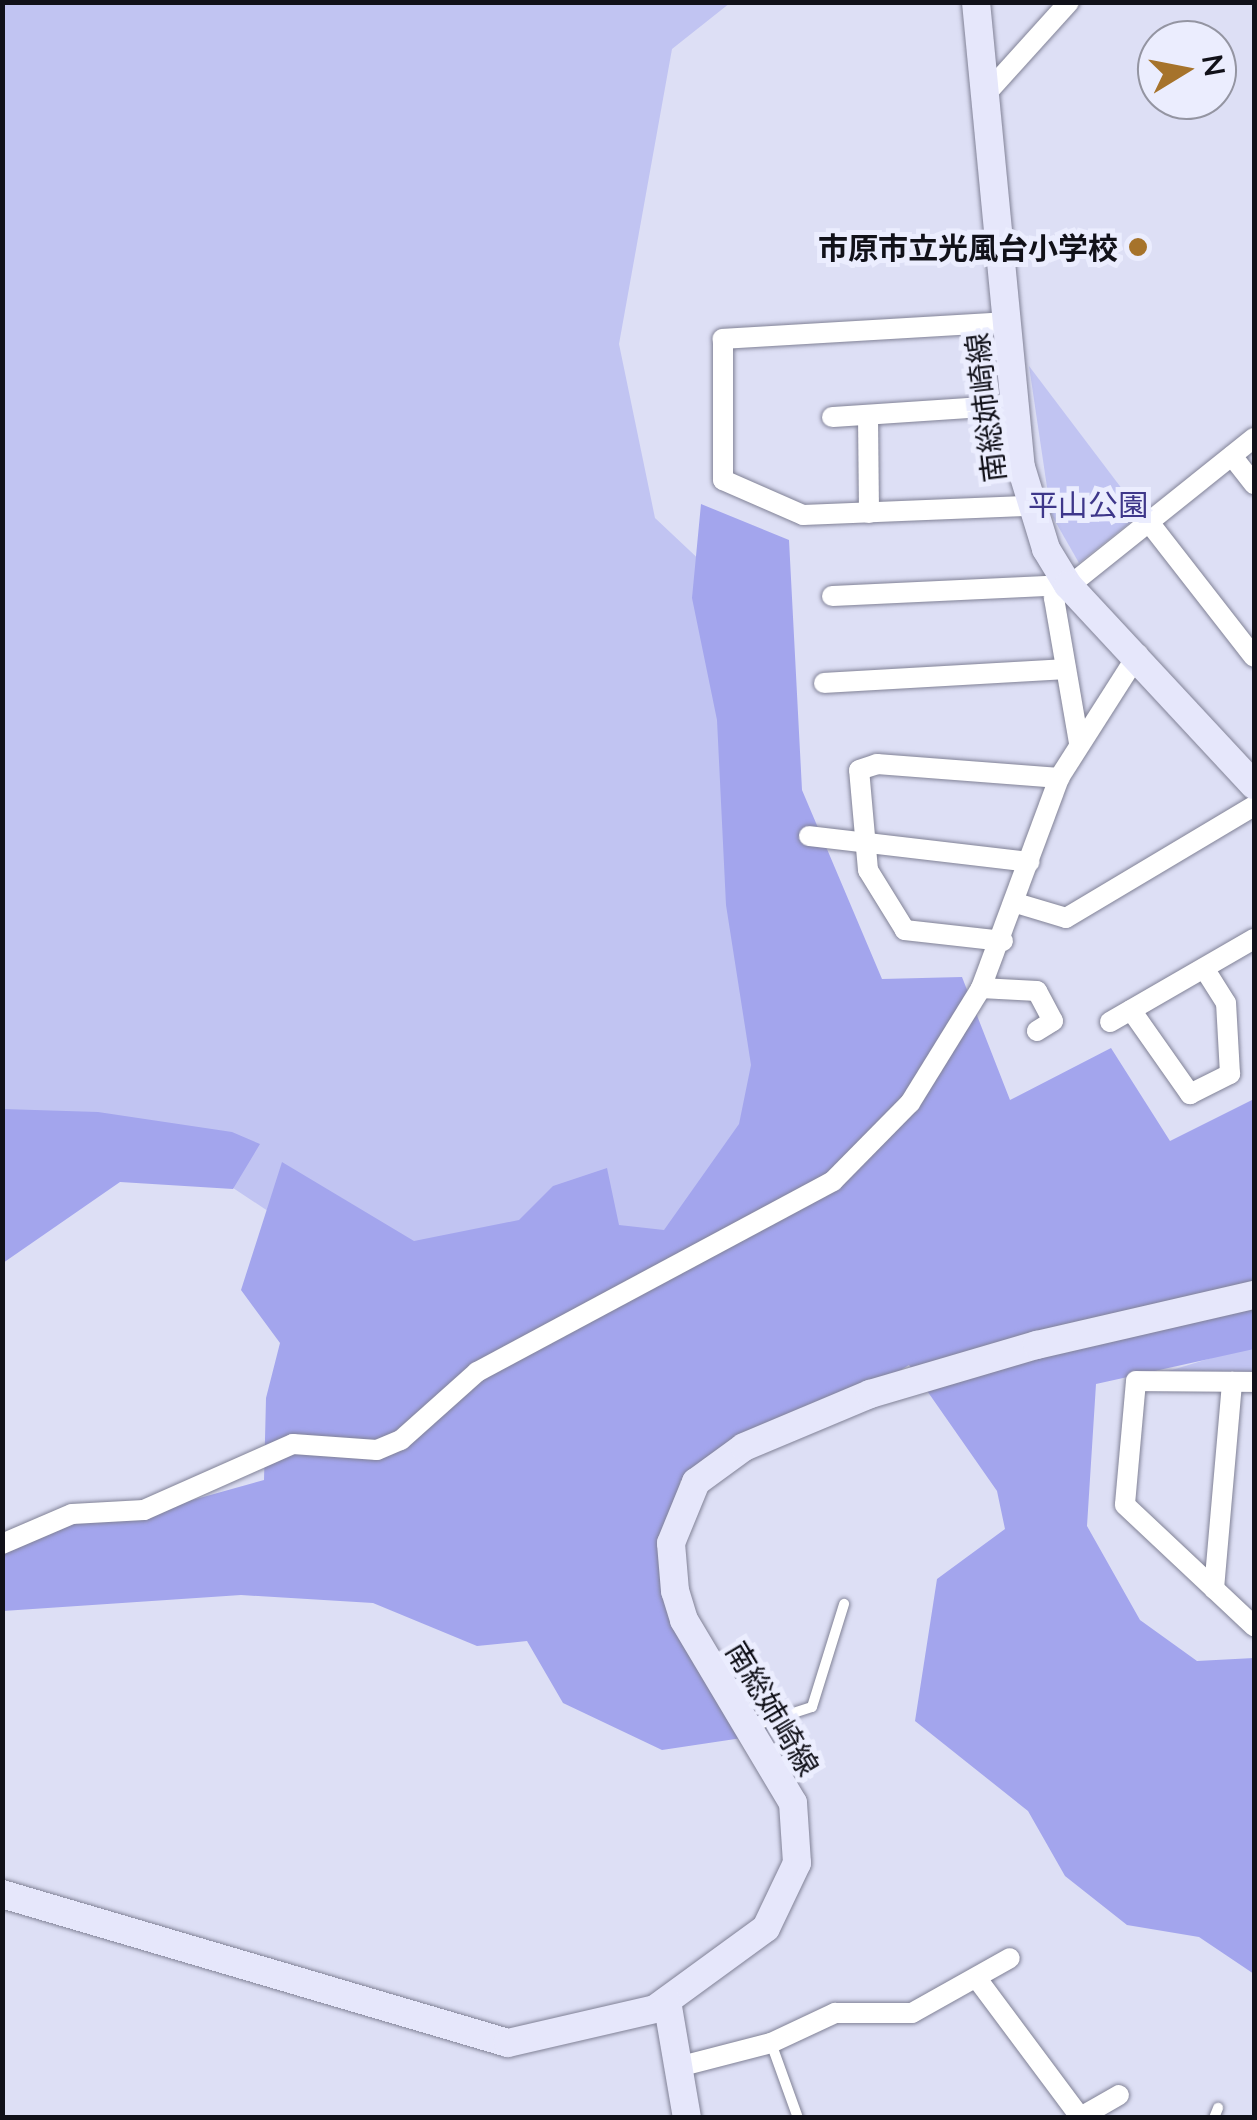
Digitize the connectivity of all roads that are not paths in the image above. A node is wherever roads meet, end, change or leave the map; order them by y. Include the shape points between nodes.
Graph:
1 (976, 2) edge
2 (1069, 2) edge
3 (986, 94) junction
4 (1007, 322) junction
5 (1015, 405) junction
6 (868, 416) junction
7 (832, 417) dead end
8 (1254, 438) edge
9 (1232, 456) junction
10 (1254, 484) edge
11 (1031, 506) junction
12 (869, 513) junction
13 (1148, 521) junction
14 (1068, 584) junction
15 (832, 596) dead end
16 (1138, 654) junction
17 (1254, 657) edge
18 (1066, 668) junction
19 (824, 683) dead end
20 (1078, 743) junction
21 (1059, 778) junction
22 (1254, 785) edge
23 (1254, 806) edge
24 (809, 836) dead end
25 (864, 842) junction
26 (1029, 862) junction
27 (1016, 903) junction
28 (1254, 939) edge
29 (1003, 941) junction
30 (1204, 968) junction
31 (982, 988) junction
32 (1131, 1010) junction
33 (1110, 1022) dead end
34 (1037, 1031) dead end
35 (1254, 1296) edge
36 (1232, 1382) junction
37 (1254, 1382) edge
38 (2, 1544) edge
39 (1214, 1589) junction
40 (844, 1604) dead end
41 (1254, 1626) edge
42 (750, 1727) junction
43 (2, 1894) edge
44 (1010, 1958) dead end
45 (978, 1980) junction
46 (667, 2001) junction
47 (771, 2043) junction
48 (678, 2067) junction
49 (1120, 2094) dead end
50 (1079, 2117) edge
51 (687, 2118) edge
52 (798, 2118) edge

1 - 3 main road, 南総姉崎線
2 - 3 street
3 - 4 main road, 南総姉崎線
4 - 5 main road, 南総姉崎線
4 - 12 street via 723,338 723,480 803,515
5 - 6 street
5 - 11 main road, 南総姉崎線
6 - 7 street
6 - 12 street
8 - 9 street
9 - 10 street
9 - 13 street
11 - 12 street
11 - 14 main road, 南総姉崎線
13 - 14 street
13 - 17 street
14 - 15 street
14 - 16 main road, 南総姉崎線
14 - 18 street via 1054,598
16 - 20 street
16 - 22 main road, 南総姉崎線
18 - 19 street
18 - 20 street
20 - 21 street
21 - 25 street via 877,764 859,770
21 - 26 street
23 - 27 street via 1066,918
24 - 25 street
25 - 26 street
25 - 29 street via 868,870 905,930
26 - 27 street
27 - 29 street
28 - 30 street
29 - 31 street
30 - 32 street
30 - 32 street via 1226,1004 1230,1074 1190,1094
31 - 34 street via 1037,991 1052,1021
31 - 38 street via 910,1103 834,1181 477,1372 401,1440 377,1450 293,1444 158,1505 72,1514
32 - 33 street
35 - 42 main road, 南総姉崎線 via 915,1379 719,1461 682,1504 671,1567 684,1620
36 - 37 street
36 - 39 street
36 - 39 street via 1136,1381 1125,1506
39 - 41 street
40 - 42 lane via 812,1706
42 - 46 main road, 南総姉崎線 via 792,1802 798,1845 788,1895 766,1928
43 - 46 main road, 南総姉崎線 via 508,2043
44 - 45 street
45 - 47 street via 912,2013 835,2012
45 - 50 street
46 - 48 main road
47 - 48 street
47 - 52 lane
48 - 51 main road
49 - 50 street

